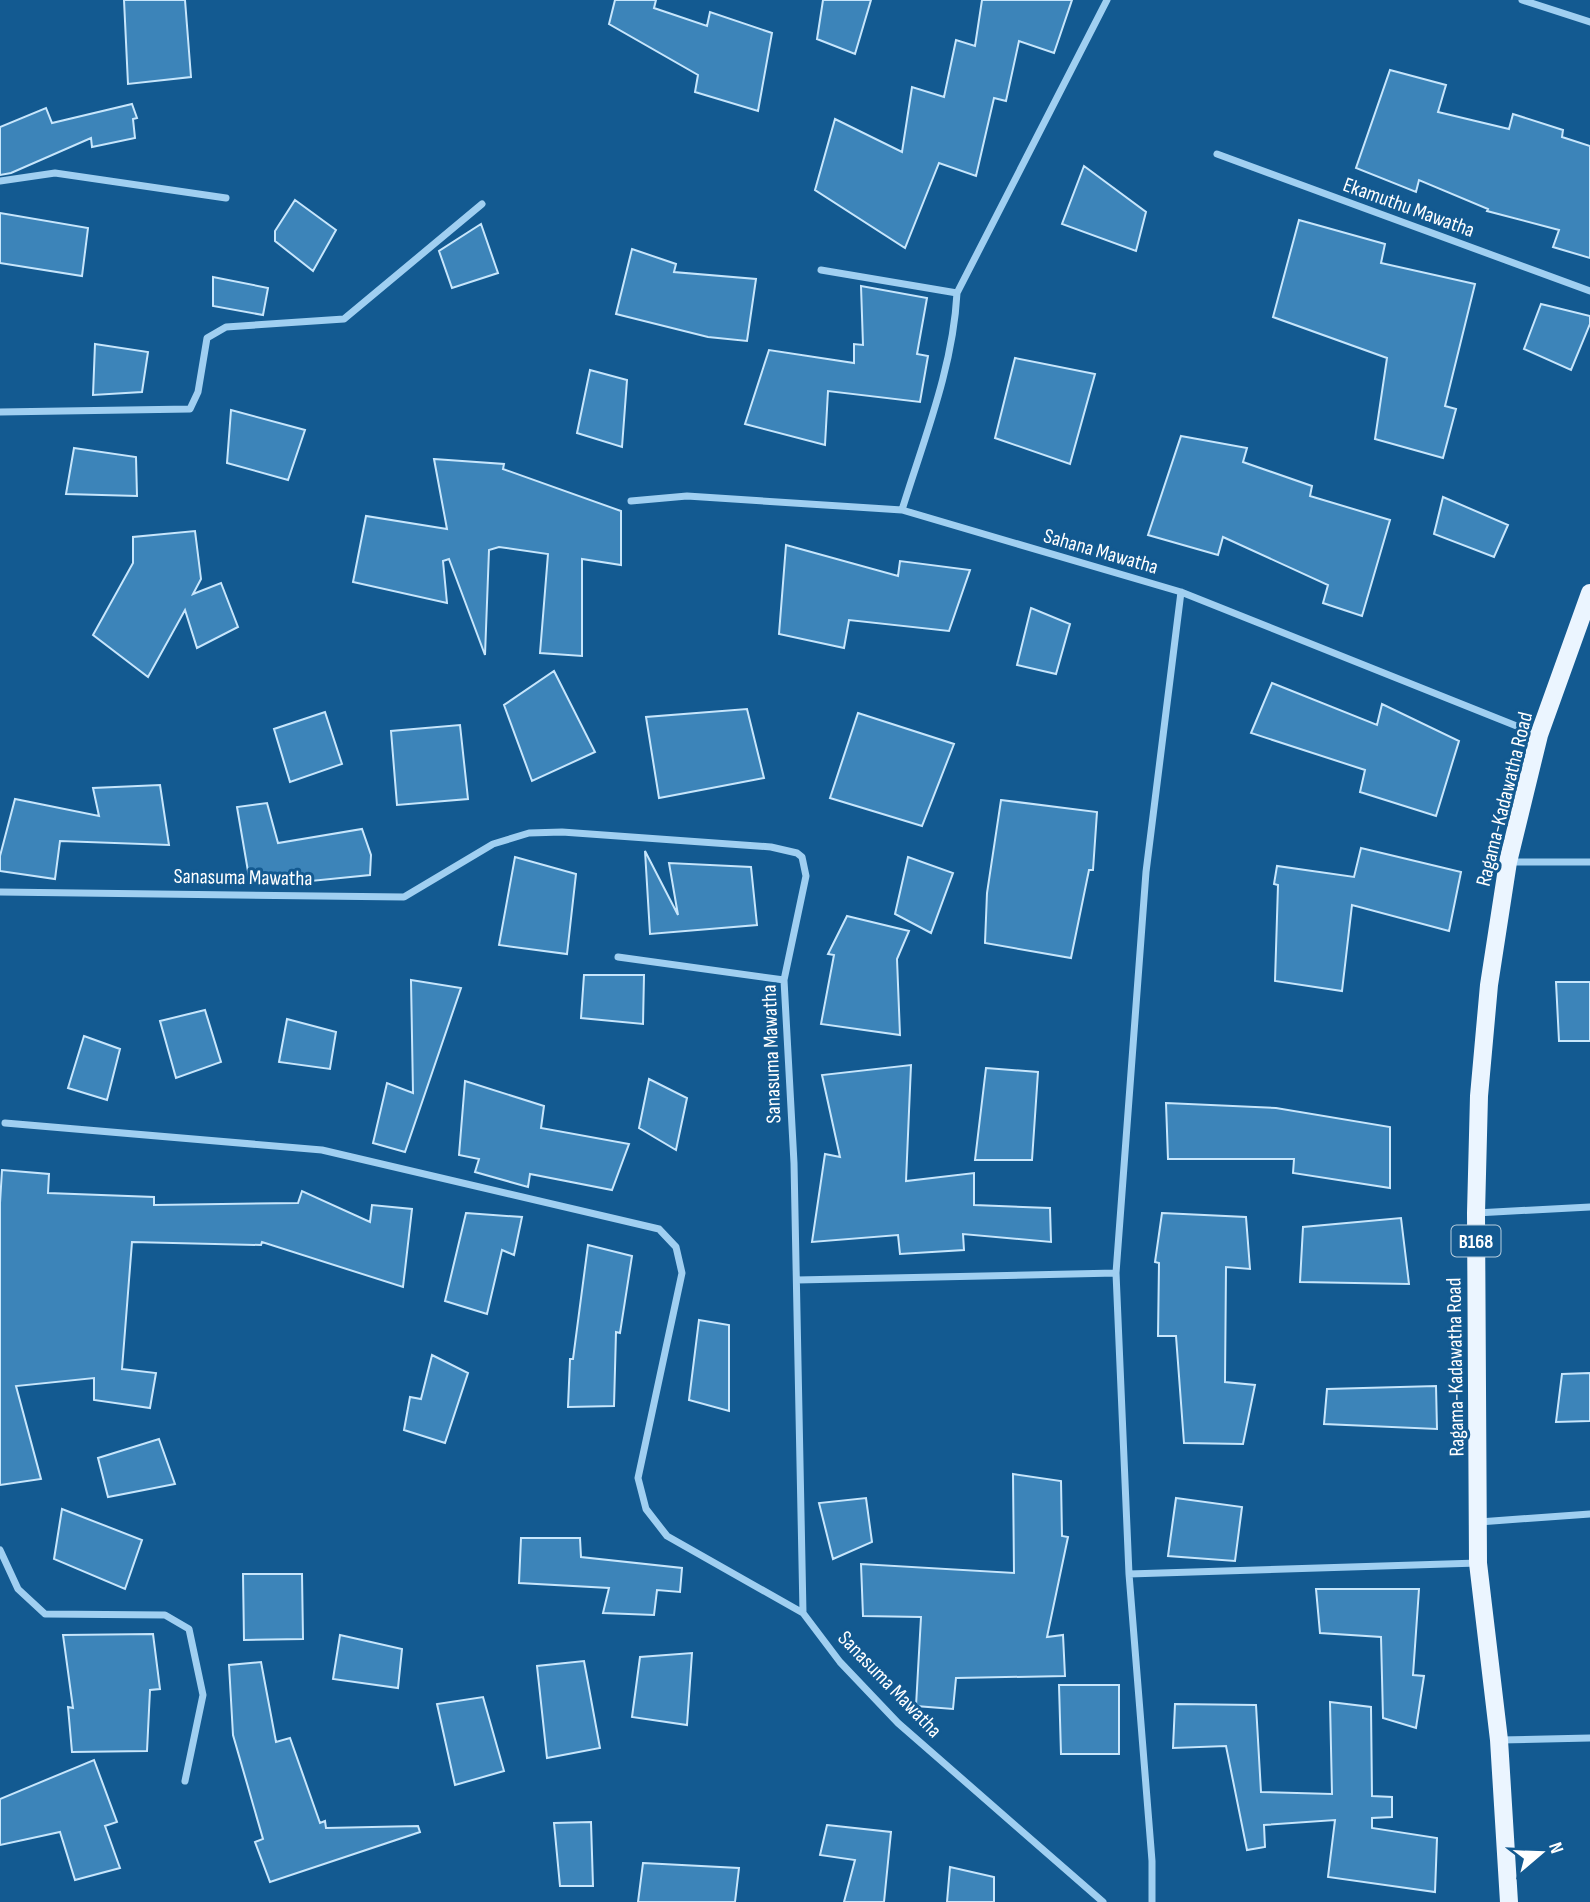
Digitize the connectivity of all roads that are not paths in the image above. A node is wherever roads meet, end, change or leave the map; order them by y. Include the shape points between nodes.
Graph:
1 (1107, 0) edge
2 (1522, 0) edge
3 (1590, 22) edge
4 (1217, 154) dead end
5 (0, 180) edge
6 (226, 198) dead end
7 (482, 204) dead end
8 (821, 270) dead end
9 (1590, 291) edge
10 (957, 293) junction
11 (0, 412) edge
12 (631, 501) dead end
13 (902, 510) junction
14 (1181, 593) junction
15 (1590, 593) edge
16 (1539, 735) junction
17 (1508, 862) junction
18 (1590, 862) edge
19 (0, 892) edge
20 (618, 957) dead end
21 (784, 981) junction
22 (5, 1123) dead end
23 (1590, 1207) edge
24 (1476, 1213) junction
25 (1116, 1273) junction
26 (797, 1280) junction
27 (1590, 1514) edge
28 (1479, 1522) junction
29 (0, 1550) edge
30 (1478, 1563) junction
31 (1129, 1574) junction
32 (803, 1613) junction
33 (1590, 1738) edge
34 (1499, 1740) junction
35 (186, 1781) dead end
36 (1103, 1902) edge
37 (1152, 1902) edge
38 (1509, 1902) edge

1 - 10 street
2 - 3 street
4 - 9 street, Ekamuthu Mawatha
5 - 6 street via 55,173
7 - 11 street via 344,319 226,327 207,338 198,392 190,409
8 - 10 street
10 - 13 street via 945,371
12 - 13 street, Sahana Mawatha via 687,496
13 - 14 street, Sahana Mawatha
14 - 16 street, Sahana Mawatha
14 - 25 street via 1146,872
15 - 16 main road, Ragama-Kadawatha Road / B168
16 - 17 main road, Ragama-Kadawatha Road / B168
17 - 18 street
17 - 24 main road, Ragama-Kadawatha Road / B168 via 1489,985 1479,1096
19 - 21 street, Sanasuma Mawatha via 404,897 493,844 529,833 771,847 802,857 806,876
20 - 21 street
21 - 26 street, Sanasuma Mawatha
22 - 32 street via 322,1150 659,1229 676,1247 682,1273 638,1478 646,1509 667,1536
23 - 24 street
24 - 28 main road, Ragama-Kadawatha Road / B168
25 - 26 street
25 - 31 street
26 - 32 street, Sanasuma Mawatha
27 - 28 street
28 - 30 main road, Ragama-Kadawatha Road / B168
29 - 35 street via 18,1589 45,1615 165,1615 189,1629 203,1695
30 - 31 street
30 - 34 main road, Ragama-Kadawatha Road / B168
31 - 37 street
32 - 36 street, Sanasuma Mawatha via 839,1662 898,1723
33 - 34 street
34 - 38 main road, Ragama-Kadawatha Road / B168

